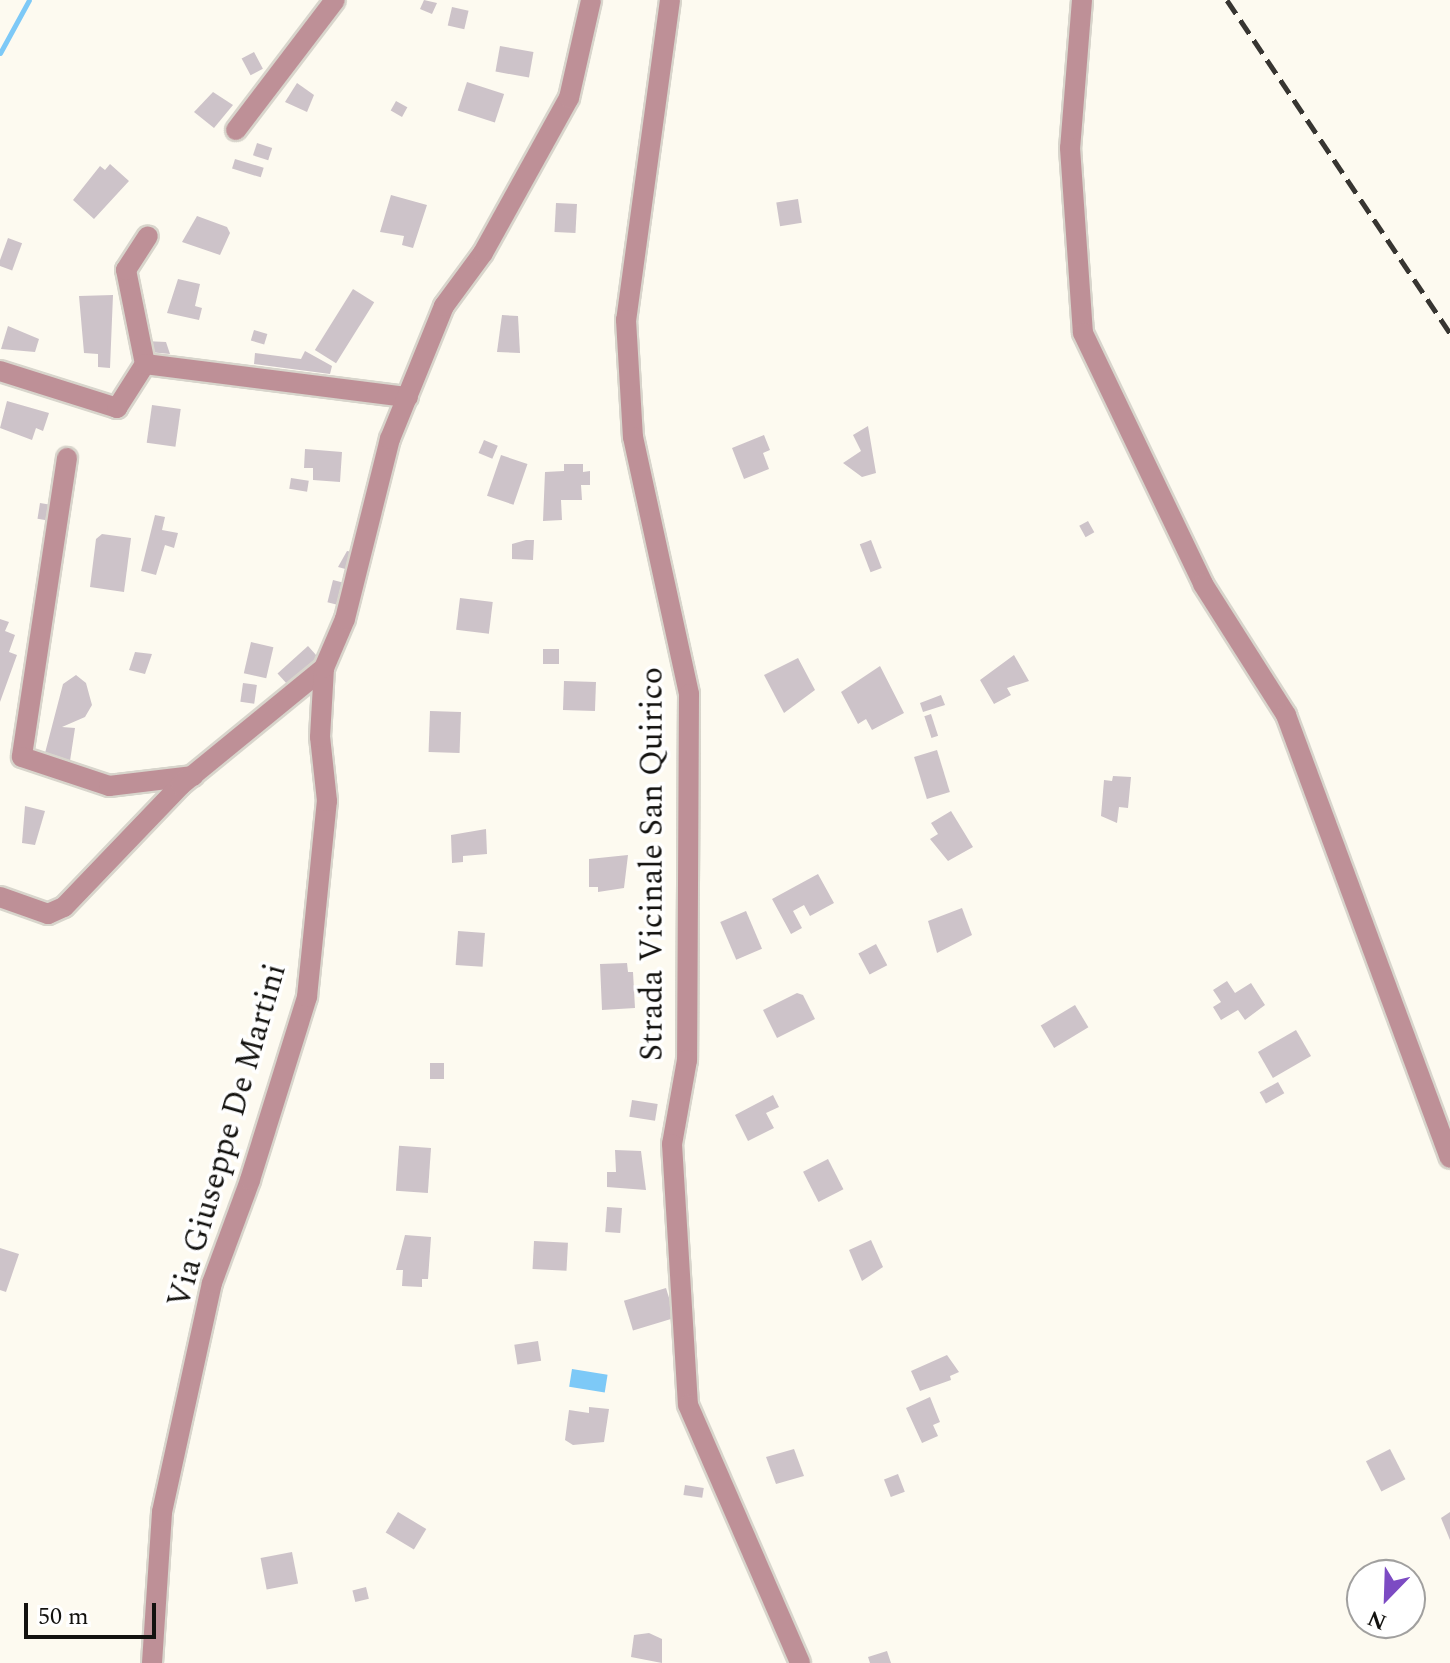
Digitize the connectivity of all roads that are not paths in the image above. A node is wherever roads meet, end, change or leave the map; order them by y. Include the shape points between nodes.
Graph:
1 (335, 0) edge
2 (591, 0) edge
3 (670, 0) edge
4 (1082, 0) edge
5 (236, 130) dead end
6 (148, 236) dead end
7 (145, 364) junction
8 (0, 371) edge
9 (408, 397) junction
10 (67, 458) dead end
11 (324, 668) junction
12 (193, 776) junction
13 (0, 897) edge
14 (1450, 1158) edge
15 (152, 1663) edge
16 (800, 1663) edge

1 - 5 street
2 - 9 street, Via Giuseppe De Martini via 569,98 497,229 444,306
3 - 16 street, Strada Vicinale San Quirico via 626,320 633,437 689,694 687,1060 672,1144 688,1405
4 - 14 street via 1070,148 1083,333 1203,584 1286,715
6 - 7 street via 126,270
7 - 8 street via 117,408
7 - 9 street
9 - 11 street, Via Giuseppe De Martini via 390,439 345,619
10 - 12 street via 22,757 109,786
11 - 12 street
11 - 15 street, Via Giuseppe De Martini via 320,737 327,801 307,997 212,1283 162,1512
12 - 13 street via 64,907 48,914

